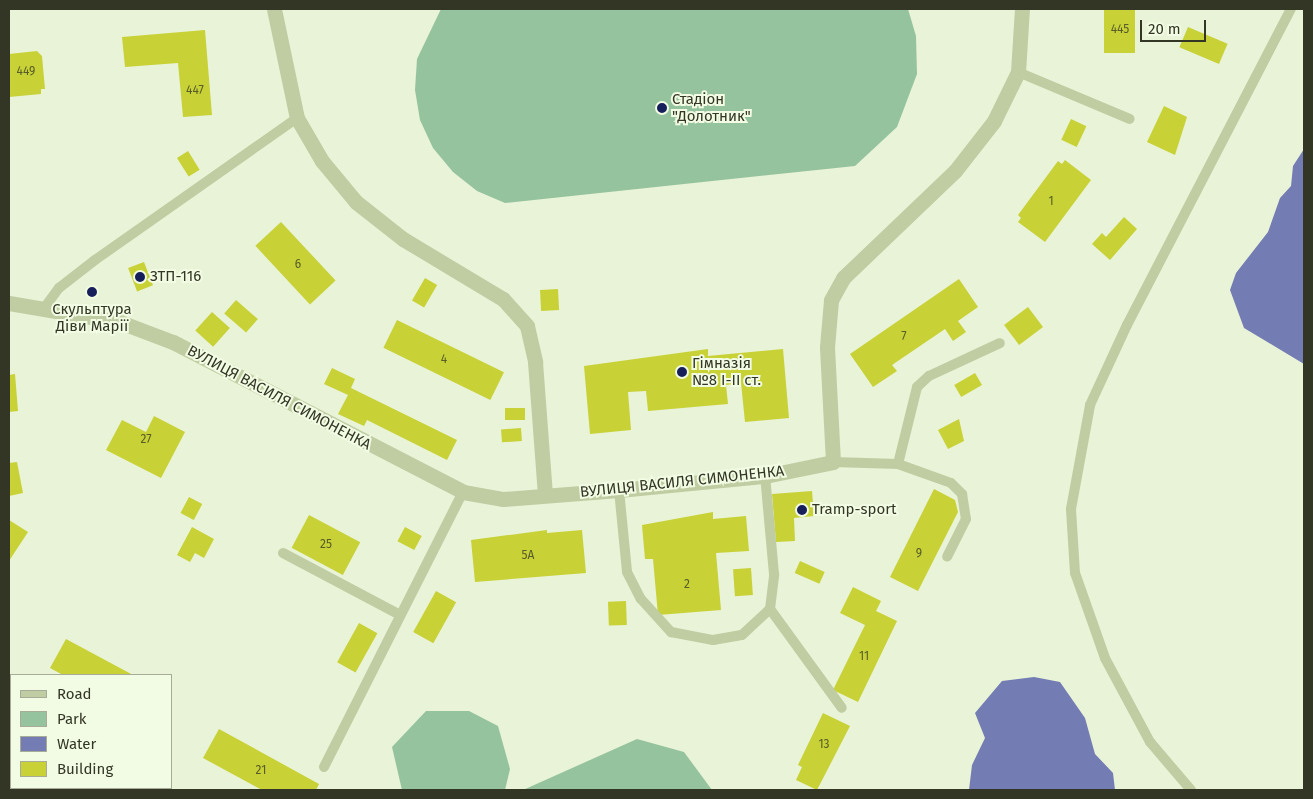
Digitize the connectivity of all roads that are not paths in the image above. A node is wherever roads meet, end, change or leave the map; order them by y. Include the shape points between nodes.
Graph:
1 (274, 9) edge
2 (1022, 9) edge
3 (1291, 9) edge
4 (1018, 72) junction
5 (297, 118) junction
6 (1130, 119) dead end
7 (9, 303) edge
8 (45, 307) junction
9 (1000, 343) dead end
10 (833, 462) junction
11 (898, 464) junction
12 (765, 476) junction
13 (619, 490) junction
14 (462, 492) junction
15 (545, 494) junction
16 (283, 553) dead end
17 (947, 557) dead end
18 (770, 609) junction
19 (400, 615) junction
20 (842, 708) dead end
21 (324, 767) dead end
22 (1191, 790) edge

1 - 5 street
2 - 4 street
3 - 22 lane via 1127,325 1090,405 1071,509 1075,573 1105,658 1150,742
4 - 6 lane
4 - 10 street via 994,121 955,171 843,278 831,300 827,347
5 - 8 lane via 95,260 59,288
5 - 15 street via 322,161 356,202 404,239 518,312 527,326 536,362
7 - 8 street, ВУЛИЦЯ ВАСИЛЯ СИМОНЕНКА
8 - 14 street, ВУЛИЦЯ ВАСИЛЯ СИМОНЕНКА via 120,322 173,342
9 - 11 lane via 929,376 917,387
10 - 11 lane
10 - 12 street, ВУЛИЦЯ ВАСИЛЯ СИМОНЕНКА
11 - 17 lane via 952,483 962,494 966,519
12 - 13 street, ВУЛИЦЯ ВАСИЛЯ СИМОНЕНКА
12 - 18 lane via 774,574
13 - 15 street, ВУЛИЦЯ ВАСИЛЯ СИМОНЕНКА
13 - 18 lane via 627,572 659,624 671,632 713,640 742,635
14 - 15 street, ВУЛИЦЯ ВАСИЛЯ СИМОНЕНКА via 502,499
14 - 19 lane
16 - 19 lane
18 - 20 lane
19 - 21 lane

